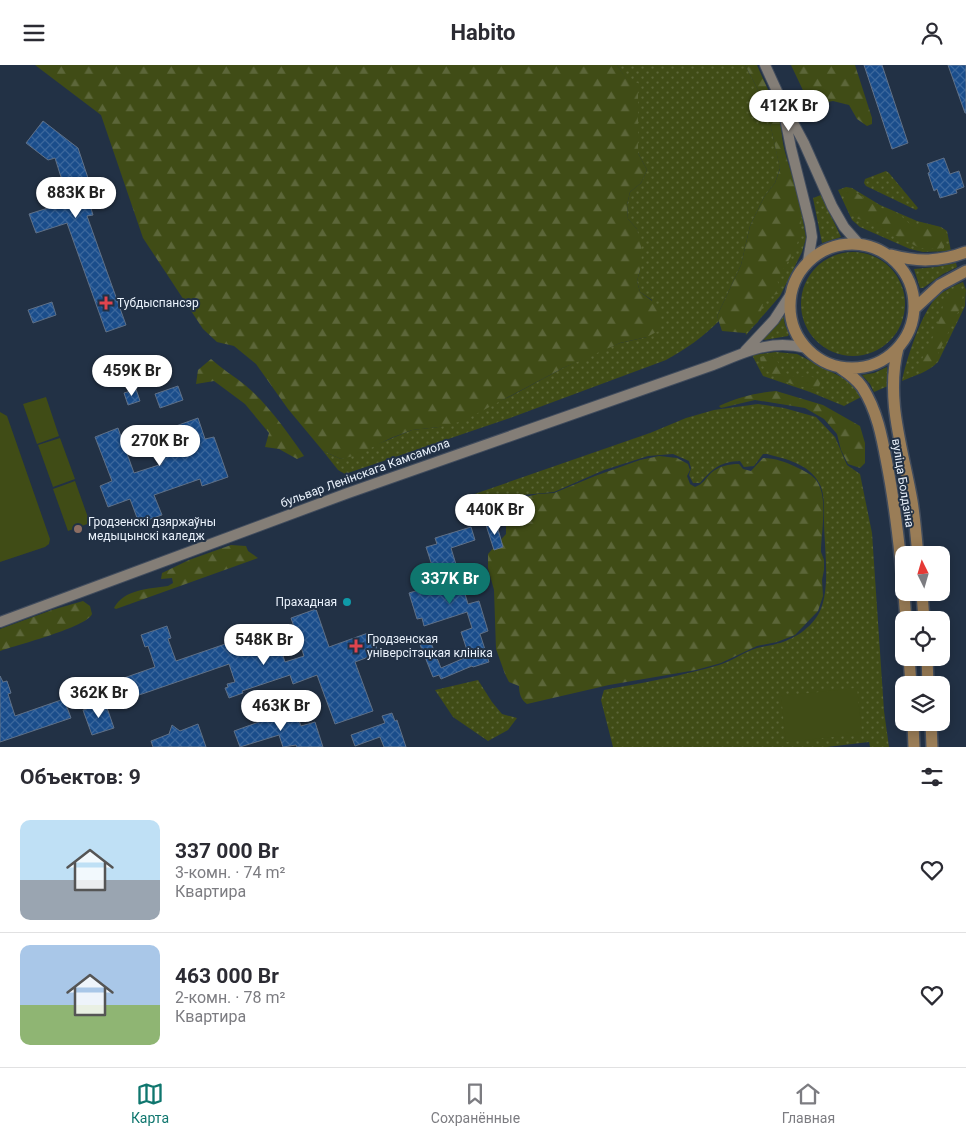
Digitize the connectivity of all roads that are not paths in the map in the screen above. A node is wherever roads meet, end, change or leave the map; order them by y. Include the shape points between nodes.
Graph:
1 (765, 65) edge
2 (782, 102) junction
3 (804, 143) junction
4 (791, 150) junction
5 (859, 244) junction
6 (966, 252) edge
7 (887, 254) junction
8 (808, 261) junction
9 (966, 271) edge
10 (791, 294) junction
11 (914, 309) junction
12 (898, 347) junction
13 (806, 348) junction
14 (742, 354) junction
15 (838, 366) junction
16 (917, 546) edge
17 (905, 611) edge
18 (0, 622) edge
19 (913, 731) edge
20 (931, 731) edge
21 (914, 747) edge
22 (932, 747) edge

1 - 2 street
2 - 3 street
2 - 4 street
3 - 4 street via 794,144
3 - 5 street via 832,206
4 - 8 street via 812,237
5 - 7 main road
5 - 8 main road via 841,244 823,250
6 - 7 main road via 935,261
7 - 11 main road via 907,277 913,292
8 - 10 main road via 797,276
9 - 11 main road via 940,285
10 - 13 main road via 790,313 795,332
10 - 14 street, бульвар Ленінскага Камсамола via 774,320
11 - 12 main road via 907,336
12 - 15 main road via 886,358 870,365
12 - 16 main road, вуліца Болдзіна via 894,367 895,417
13 - 14 street, бульвар Ленінскага Камсамола via 776,344
13 - 15 main road
14 - 18 street, бульвар Ленінскага Камсамола via 342,495
15 - 17 main road, вуліца Болдзіна via 862,387 880,430 895,509
19 - 21 main road
20 - 22 main road

